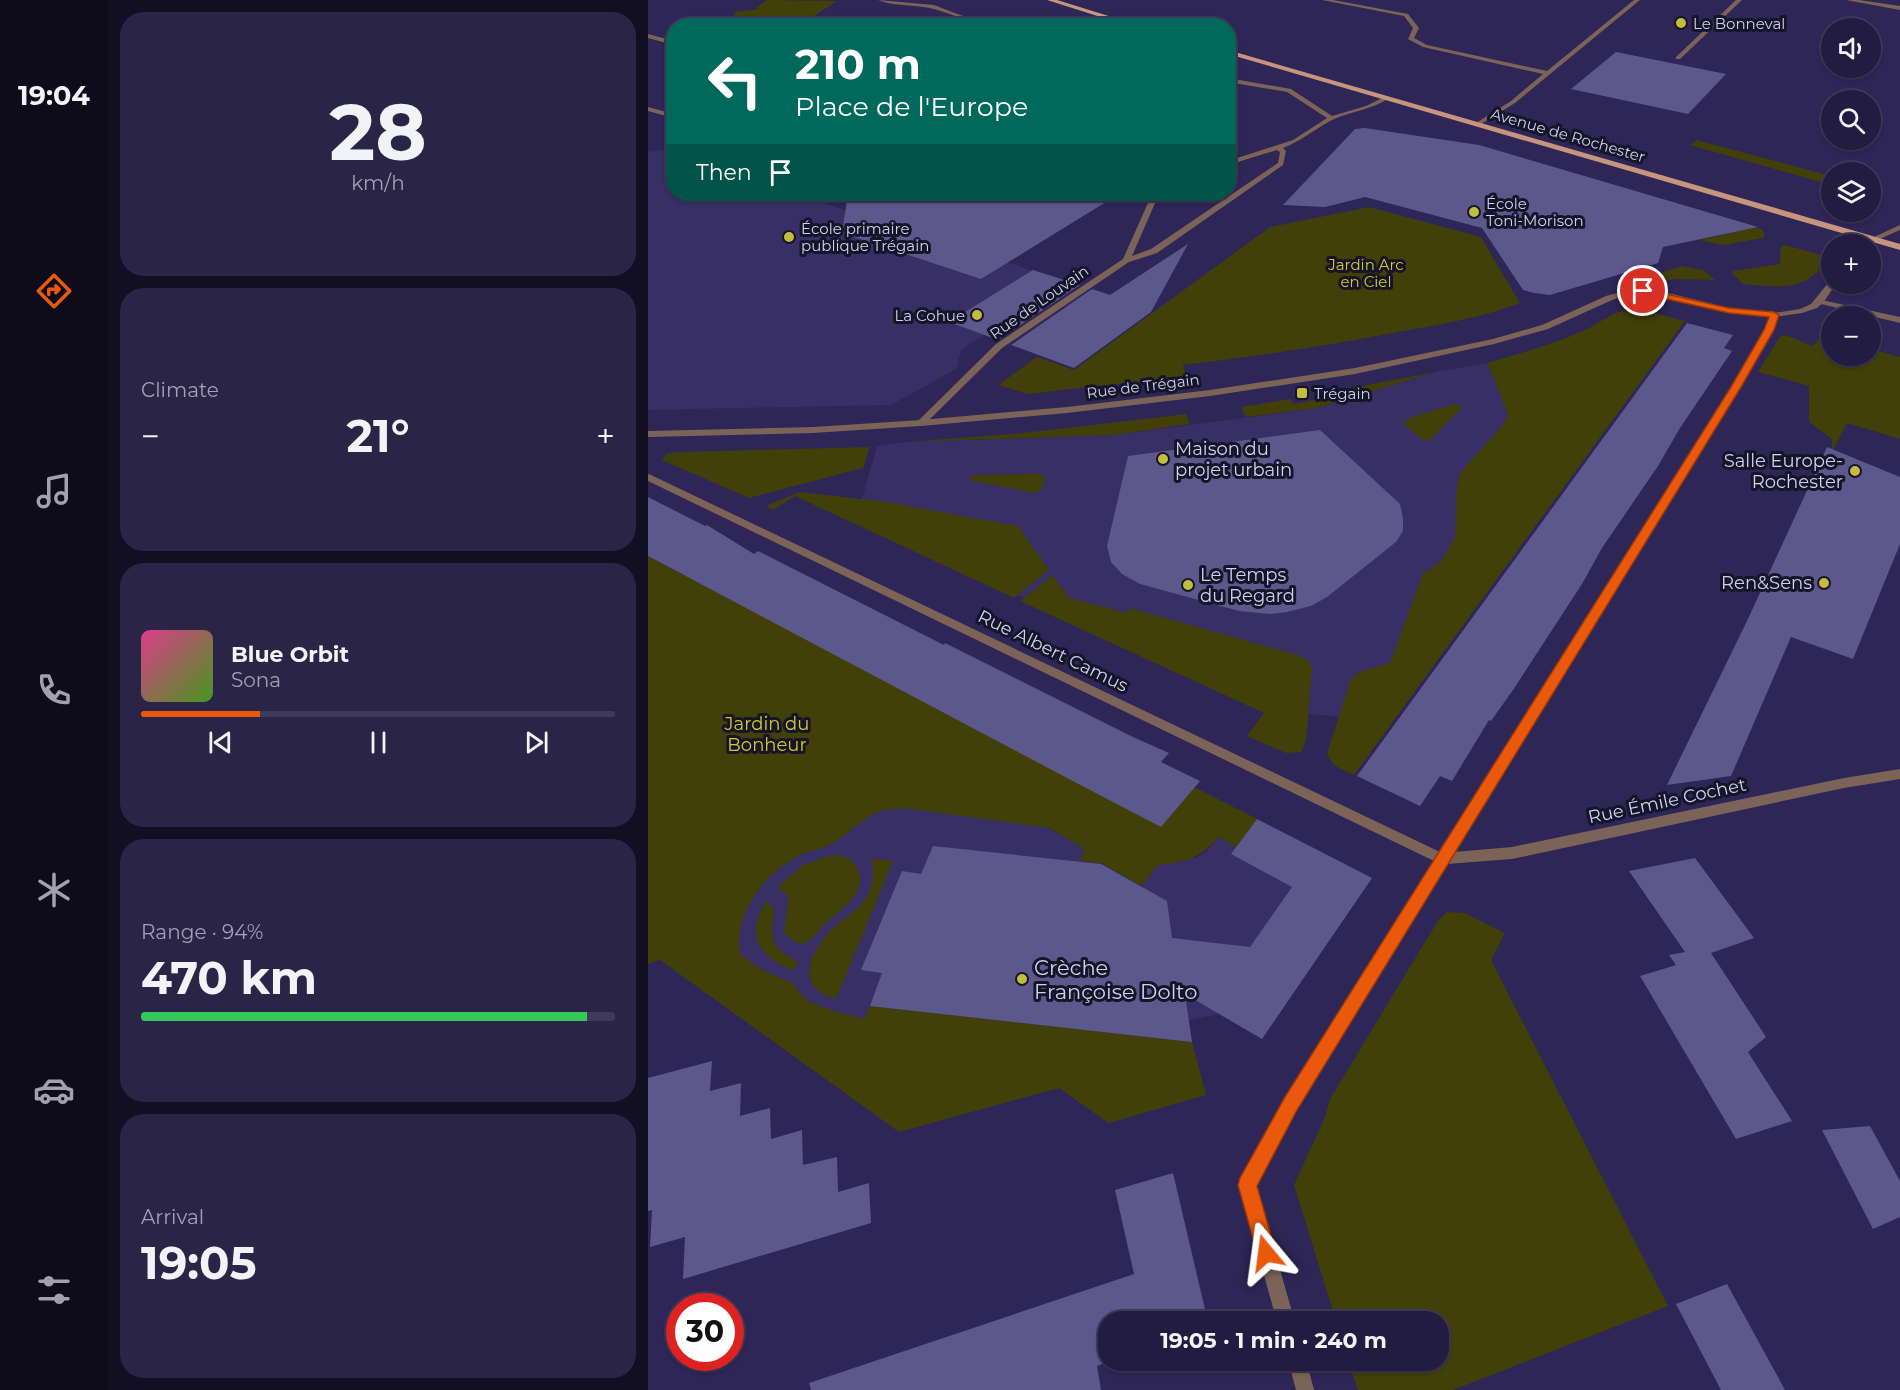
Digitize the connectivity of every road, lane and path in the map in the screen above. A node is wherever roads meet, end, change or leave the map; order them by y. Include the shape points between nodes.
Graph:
1 (881, 0) edge
2 (1050, 0) edge
3 (1325, 0) edge
4 (1637, 0) edge
5 (1739, 0) edge
6 (1849, 0) edge
7 (1900, 8) edge
8 (966, 18) edge
9 (1111, 18) edge
10 (648, 36) edge
11 (666, 41) edge
12 (1236, 54) edge
13 (1678, 58) dead end
14 (1547, 73) junction
15 (1236, 81) edge
16 (1386, 98) junction
17 (648, 109) edge
18 (666, 115) edge
19 (1331, 118) junction
20 (1478, 124) junction
21 (1278, 148) junction
22 (1236, 161) edge
23 (1236, 195) edge
24 (1152, 201) edge
25 (1227, 201) edge
26 (1900, 227) edge
27 (1842, 234) edge
28 (1881, 236) edge
29 (1881, 244) edge
30 (1900, 247) edge
31 (1126, 260) junction
32 (1825, 294) edge
33 (1820, 301) junction
34 (1774, 315) junction
35 (1900, 320) edge
36 (921, 423) junction
37 (648, 434) edge
38 (648, 477) edge
39 (1900, 774) edge
40 (1442, 859) junction
41 (1283, 1311) edge
42 (1300, 1371) edge
43 (1305, 1390) edge

1 - 8 street via 934,8
2 - 9 main road
3 - 14 street via 1406,15 1416,28 1411,39 1425,46
4 - 14 street
5 - 13 street
6 - 7 street
10 - 11 street
12 - 16 main road, Avenue de Rochester
14 - 20 street via 1513,102
15 - 19 street via 1289,90
16 - 19 street via 1368,108
16 - 20 main road, Avenue de Rochester
17 - 18 street
19 - 21 street
20 - 27 main road, Avenue de Rochester
21 - 22 street
21 - 23 street, Rue de Louvain via 1283,152 1281,164
24 - 31 street
25 - 31 street, Rue de Louvain via 1154,251
26 - 28 street
29 - 30 main road, Avenue de Rochester
31 - 36 street, Rue de Louvain via 999,346
32 - 33 street
33 - 34 street via 1802,311
33 - 35 street
34 - 36 street, Rue de Trégain via 1729,310 1660,293 1629,292 1545,327 1355,371 1067,410
34 - 40 street via 1736,387
36 - 37 street, Rue de Trégain
38 - 40 street, Rue Albert Camus
39 - 40 street, Rue Émile Cochet via 1512,853
40 - 41 street via 1291,1103 1247,1185
42 - 43 street

